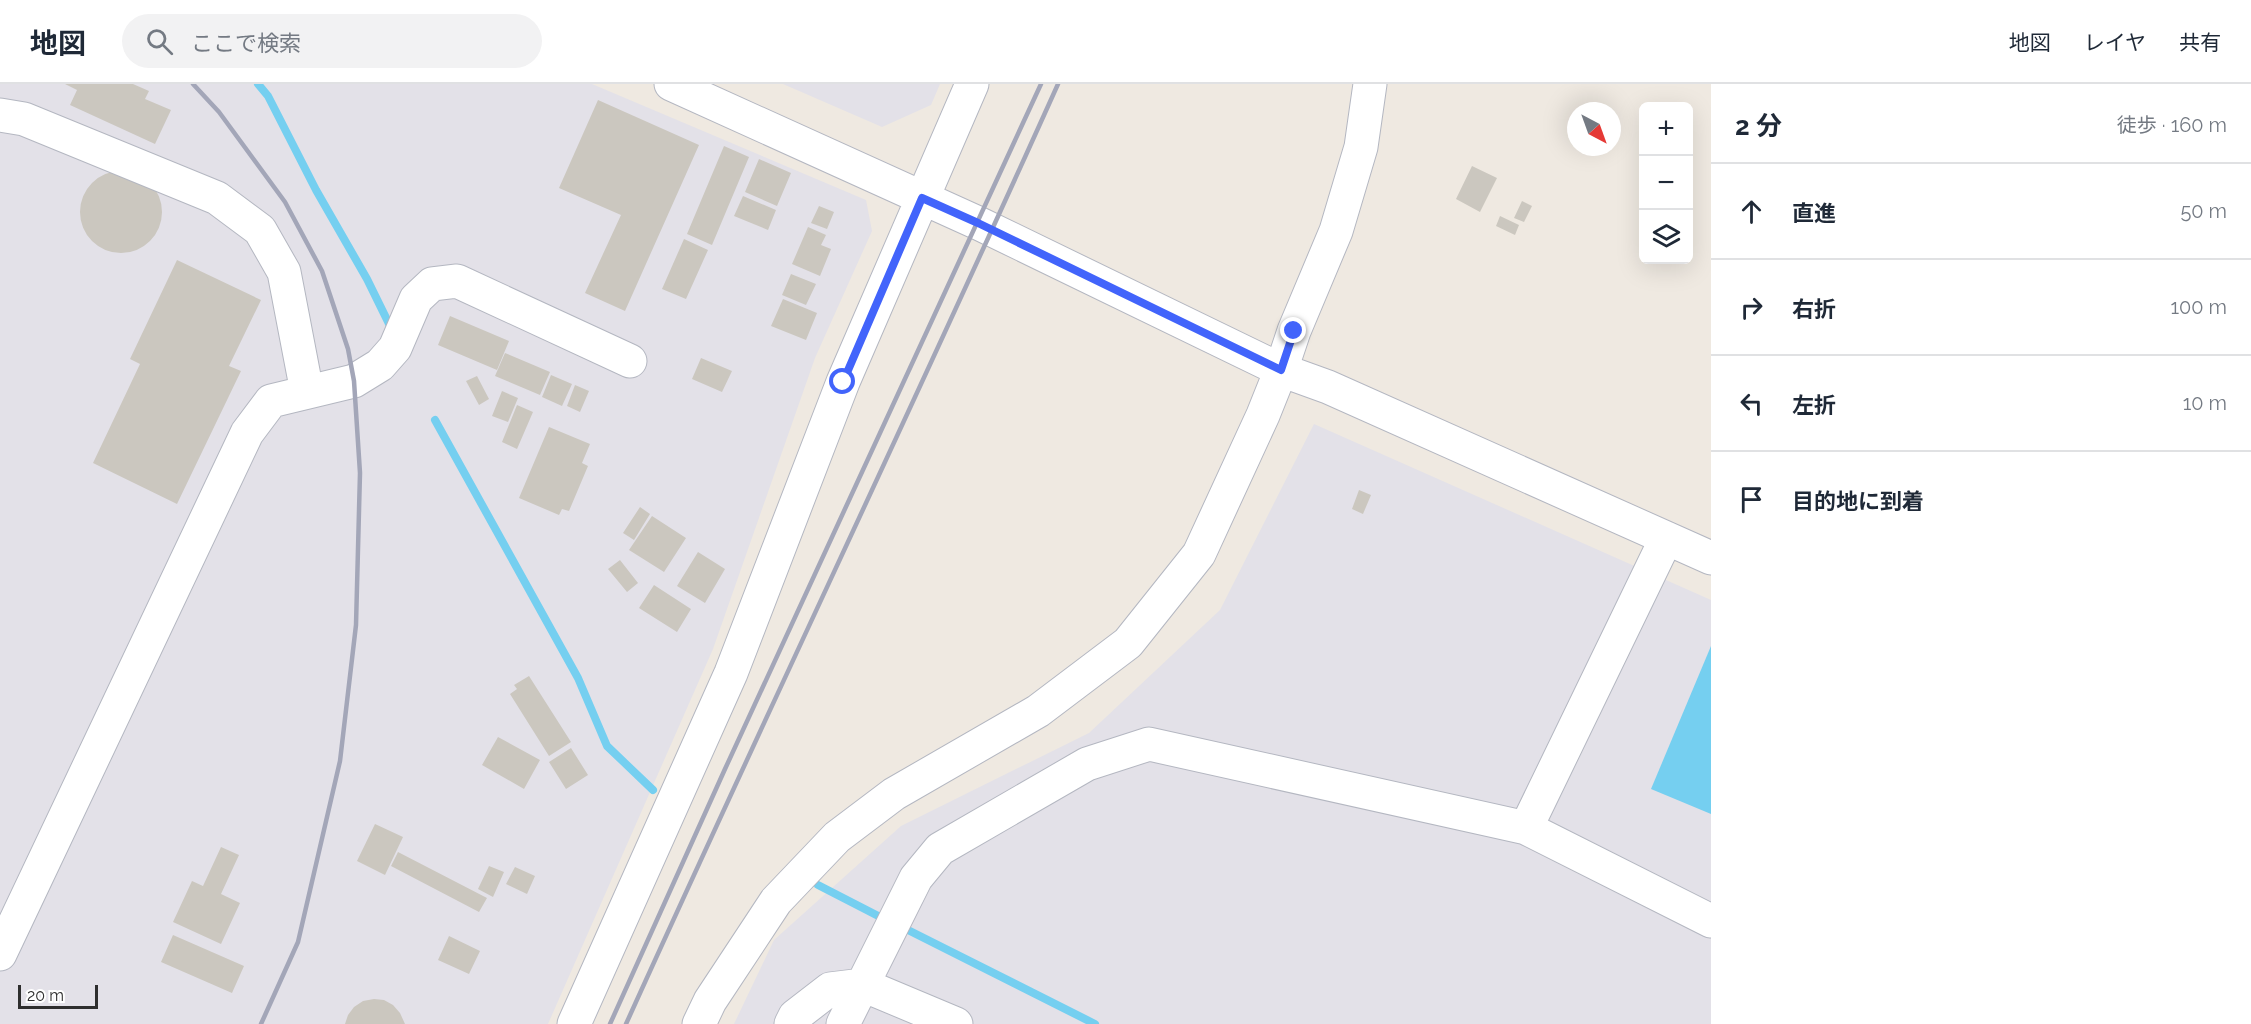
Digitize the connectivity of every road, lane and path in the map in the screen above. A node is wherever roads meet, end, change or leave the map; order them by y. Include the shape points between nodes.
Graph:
1 (672, 84) edge
2 (972, 84) edge
3 (1370, 84) edge
4 (0, 116) edge
5 (922, 198) junction
6 (630, 362) dead end
7 (1281, 370) junction
8 (308, 392) junction
9 (1666, 538) junction
10 (1711, 558) edge
11 (1526, 828) junction
12 (1711, 921) edge
13 (0, 954) edge
14 (870, 971) junction
15 (574, 1024) edge
16 (699, 1024) edge
17 (791, 1024) edge
18 (843, 1024) edge
19 (956, 1024) edge

1 - 5 street
2 - 5 street
3 - 7 street via 1361,147 1350,188
4 - 8 street via 24,119 217,198 260,230 284,272
5 - 7 street
5 - 15 street via 843,382 731,674
6 - 8 street via 457,281 432,284 416,300 395,348 380,365 354,381
7 - 9 street via 1328,387
7 - 16 street via 1199,554 1128,643 1038,711 894,794 837,837 776,901
8 - 13 street via 271,401 247,433
9 - 10 street
9 - 11 street
11 - 12 street
11 - 14 street via 1149,744 1087,764 940,849 916,878
14 - 17 street via 830,988 795,1016
14 - 18 street
14 - 19 street

